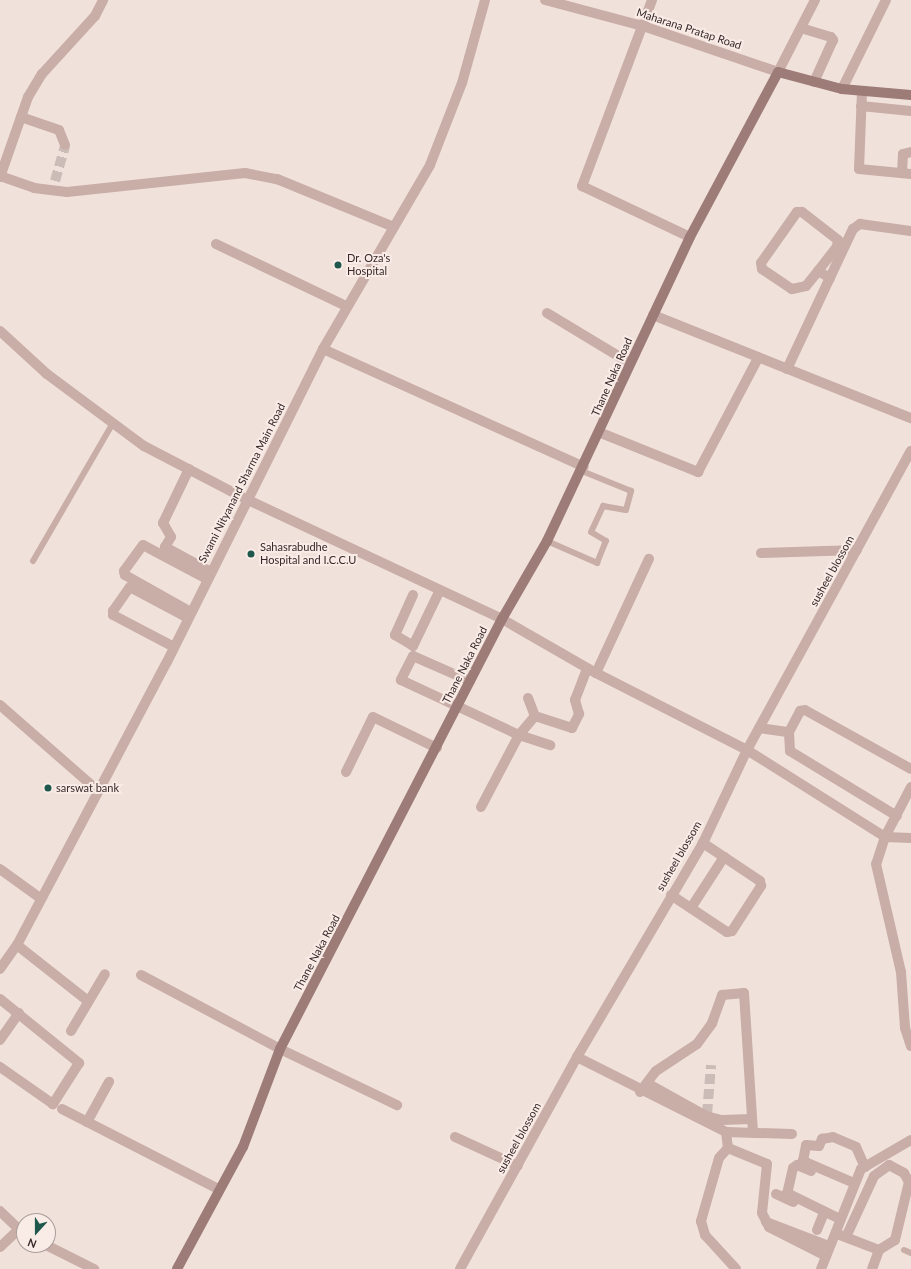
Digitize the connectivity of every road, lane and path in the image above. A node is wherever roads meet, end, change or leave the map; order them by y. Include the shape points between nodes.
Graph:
1 (102, 0) edge
2 (485, 0) edge
3 (545, 0) edge
4 (652, 0) edge
5 (815, 0) edge
6 (886, 0) edge
7 (643, 26) junction
8 (801, 28) junction
9 (778, 72) junction
10 (814, 82) junction
11 (842, 89) junction
12 (862, 91) junction
13 (911, 95) edge
14 (861, 106) junction
15 (911, 111) edge
16 (21, 117) junction
17 (65, 145) dead end
18 (911, 152) edge
19 (906, 173) edge
20 (0, 177) edge
21 (394, 227) junction
22 (911, 231) edge
23 (690, 237) junction
24 (216, 244) dead end
25 (818, 272) junction
26 (830, 278) junction
27 (346, 306) junction
28 (547, 313) dead end
29 (653, 315) junction
30 (0, 331) edge
31 (323, 349) junction
32 (758, 358) junction
33 (630, 363) junction
34 (787, 369) junction
35 (911, 418) edge
36 (113, 423) junction
37 (601, 433) junction
38 (911, 451) edge
39 (189, 469) junction
40 (583, 469) junction
41 (246, 499) junction
42 (547, 541) junction
43 (857, 550) junction
44 (761, 553) dead end
45 (649, 559) dead end
46 (33, 561) dead end
47 (209, 575) junction
48 (440, 590) junction
49 (413, 596) dead end
50 (189, 615) junction
51 (502, 619) junction
52 (174, 646) junction
53 (587, 668) junction
54 (596, 673) junction
55 (470, 681) junction
56 (528, 698) dead end
57 (0, 705) edge
58 (457, 707) junction
59 (535, 716) junction
60 (759, 728) junction
61 (789, 732) junction
62 (519, 734) junction
63 (550, 745) dead end
64 (436, 748) junction
65 (747, 750) junction
66 (911, 769) edge
67 (346, 772) dead end
68 (911, 787) edge
69 (96, 789) junction
70 (481, 807) dead end
71 (897, 816) junction
72 (885, 837) junction
73 (911, 838) edge
74 (703, 843) junction
75 (724, 857) junction
76 (0, 869) edge
77 (671, 895) junction
78 (40, 898) junction
79 (691, 908) junction
80 (17, 945) junction
81 (0, 969) edge
82 (105, 974) dead end
83 (141, 975) dead end
84 (0, 999) edge
85 (88, 1001) junction
86 (19, 1014) junction
87 (71, 1031) dead end
88 (0, 1040) edge
89 (911, 1045) edge
90 (280, 1049) junction
91 (577, 1057) junction
92 (0, 1067) edge
93 (109, 1082) dead end
94 (647, 1082) junction
95 (640, 1092) junction
96 (397, 1105) dead end
97 (62, 1109) dead end
98 (752, 1119) junction
99 (87, 1122) junction
100 (726, 1132) junction
101 (753, 1133) junction
102 (792, 1134) dead end
103 (455, 1137) dead end
104 (911, 1140) edge
105 (728, 1148) junction
106 (518, 1166) junction
107 (864, 1167) junction
108 (853, 1186) junction
109 (218, 1189) junction
110 (776, 1194) dead end
111 (0, 1211) edge
112 (823, 1215) junction
113 (839, 1220) junction
114 (766, 1222) junction
115 (16, 1227) edge
116 (817, 1230) dead end
117 (834, 1233) junction
118 (16, 1236) edge
119 (846, 1238) junction
120 (829, 1246) junction
121 (0, 1247) edge
122 (56, 1250) edge
123 (879, 1250) junction
124 (904, 1250) dead end
125 (911, 1253) edge
126 (826, 1256) junction
127 (94, 1269) edge
128 (177, 1269) edge
129 (460, 1269) edge
130 (736, 1269) edge
131 (821, 1269) edge
132 (872, 1269) edge

1 - 16 street via 89,24 42,74
2 - 21 street, Swami Nityanand Sharma Main Road via 454,107 430,165
3 - 7 street, Maharana Pratap Road
4 - 7 street
5 - 8 street
6 - 11 street
7 - 9 street, Maharana Pratap Road
7 - 23 street via 582,186
8 - 9 street
8 - 10 street via 831,37 833,40
9 - 10 main road
9 - 23 main road, Thane Naka Road
10 - 11 main road
11 - 12 main road
12 - 13 main road
12 - 14 street
14 - 15 street
14 - 19 street via 859,170
16 - 17 street via 59,130
16 - 20 street
18 - 19 street via 903,154
20 - 21 street via 82,191 245,173 277,179
21 - 27 street, Swami Nityanand Sharma Main Road
22 - 26 street via 860,224 852,229
23 - 29 main road, Thane Naka Road
24 - 27 street
25 - 25 street via 806,286 792,288 762,269 761,263 797,212 802,212 838,240 837,247
25 - 26 street
26 - 34 street
27 - 31 street, Swami Nityanand Sharma Main Road
28 - 33 street
29 - 32 street
29 - 33 main road, Thane Naka Road
30 - 36 street via 47,374
31 - 40 street
31 - 41 street, Swami Nityanand Sharma Main Road
32 - 34 street
32 - 37 street via 698,472
33 - 37 main road, Thane Naka Road
34 - 35 street
36 - 39 street via 144,446
36 - 46 lane
37 - 40 main road, Thane Naka Road
38 - 43 street, susheel blossom
39 - 41 street
39 - 47 street via 163,523 171,537 165,547
40 - 42 main road, Thane Naka Road
40 - 42 lane via 631,491 626,510 603,506 591,532 606,541 597,562
41 - 47 street, Swami Nityanand Sharma Main Road
41 - 48 street
42 - 51 main road, Thane Naka Road
43 - 44 street
43 - 60 street, susheel blossom
45 - 54 street
47 - 50 street, Swami Nityanand Sharma Main Road
47 - 50 street via 143,545 124,571 125,575
48 - 49 street via 413,646 395,635
48 - 51 street
50 - 52 street, Swami Nityanand Sharma Main Road
50 - 52 street via 130,587 113,611 114,616
51 - 53 street
51 - 55 main road, Thane Naka Road
52 - 69 street, Swami Nityanand Sharma Main Road
53 - 54 street
53 - 59 street via 575,700 579,714 572,728
54 - 65 street
55 - 58 main road, Thane Naka Road
55 - 58 street via 410,656 402,683
56 - 59 street
57 - 69 street
58 - 62 street
58 - 64 main road, Thane Naka Road
59 - 62 street
60 - 61 street
60 - 65 street, susheel blossom
61 - 66 street via 800,712 805,710
61 - 71 street via 790,751
62 - 63 street
62 - 70 street
64 - 67 street via 374,717
64 - 90 main road, Thane Naka Road
65 - 72 street
65 - 74 street, susheel blossom
68 - 71 street
69 - 78 street, Swami Nityanand Sharma Main Road
71 - 72 street
72 - 73 street
72 - 89 street via 876,864 901,972 905,1028
74 - 75 street
74 - 77 street, susheel blossom
75 - 79 street
75 - 79 street via 760,881 761,886 732,931 727,932
76 - 78 street
77 - 79 street
77 - 91 street, susheel blossom
78 - 80 street, Swami Nityanand Sharma Main Road
80 - 81 street, Swami Nityanand Sharma Main Road
80 - 85 street
82 - 85 street
83 - 90 street
84 - 86 street
85 - 87 street
86 - 88 street
86 - 92 street via 77,1060 79,1067 52,1104
90 - 96 street
90 - 109 main road, Thane Naka Road via 243,1147
91 - 95 street
91 - 106 street, susheel blossom
93 - 99 street
94 - 95 street
94 - 98 street via 707,1115 722,1120
94 - 98 street via 656,1071 697,1044 712,1023 722,995 744,993
95 - 100 street
97 - 99 street
98 - 101 street
99 - 109 street
100 - 101 street
100 - 105 street
101 - 102 street
103 - 106 street
104 - 107 street
105 - 114 street via 767,1164 762,1213
105 - 130 street via 719,1158 701,1221 705,1235
106 - 129 street, susheel blossom
107 - 108 street
107 - 108 street via 856,1147 833,1137 822,1139 819,1146 806,1145 803,1161
108 - 113 street
108 - 113 street via 797,1165 785,1189 801,1202
109 - 128 main road, Thane Naka Road
110 - 112 street
111 - 115 street
112 - 113 street
112 - 116 street
113 - 117 street
114 - 120 street
114 - 126 street via 774,1233
117 - 119 street
117 - 120 street
118 - 121 street
119 - 123 street
119 - 123 street via 874,1176 889,1165 904,1173 909,1182 895,1240
120 - 126 street
122 - 127 street
123 - 132 street
124 - 125 lane
126 - 131 street

